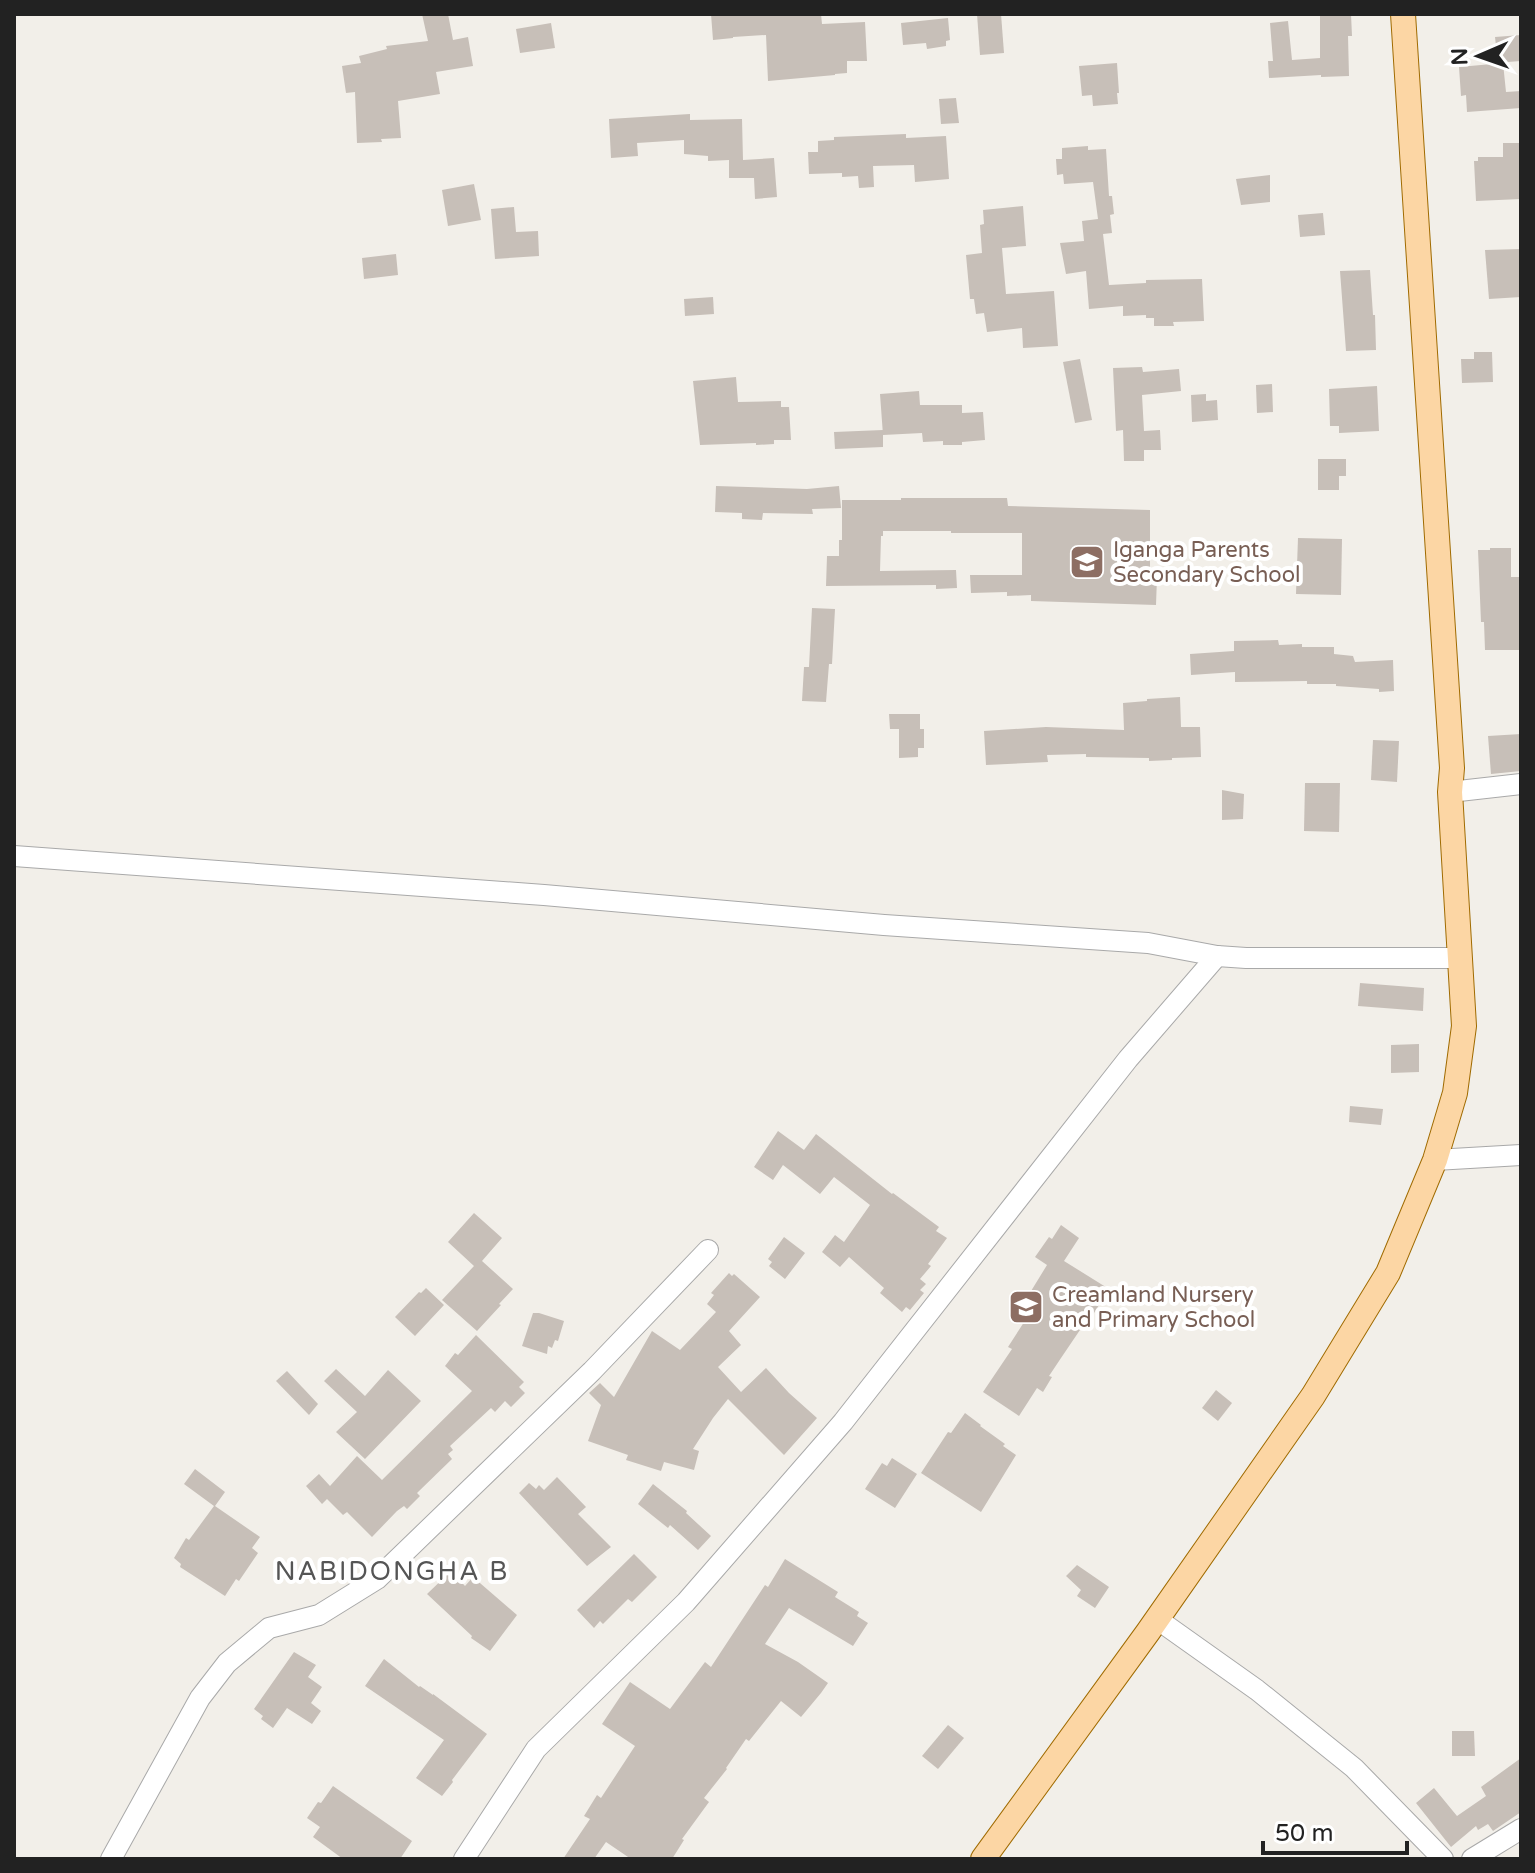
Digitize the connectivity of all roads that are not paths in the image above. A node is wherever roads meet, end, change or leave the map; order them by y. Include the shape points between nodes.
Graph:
1 (1403, 14) edge
2 (1521, 784) edge
3 (1450, 792) junction
4 (14, 856) edge
5 (1217, 956) junction
6 (1461, 958) junction
7 (1521, 1155) edge
8 (1435, 1160) junction
9 (708, 1250) dead end
10 (1157, 1619) junction
11 (1521, 1829) edge
12 (111, 1859) edge
13 (464, 1859) edge
14 (983, 1859) edge
15 (1443, 1859) edge
16 (1472, 1859) edge

1 - 3 main road
2 - 3 street
3 - 6 main road
4 - 5 street via 1148,943
5 - 6 street
5 - 13 street via 1128,1059 843,1422 686,1602 536,1749
6 - 8 main road via 1464,1026 1455,1093
7 - 8 street
8 - 10 main road via 1388,1273 1313,1396
9 - 12 street via 592,1371 377,1579 319,1615 269,1628 227,1663 200,1698
10 - 14 main road
10 - 15 street via 1354,1768
11 - 16 street

